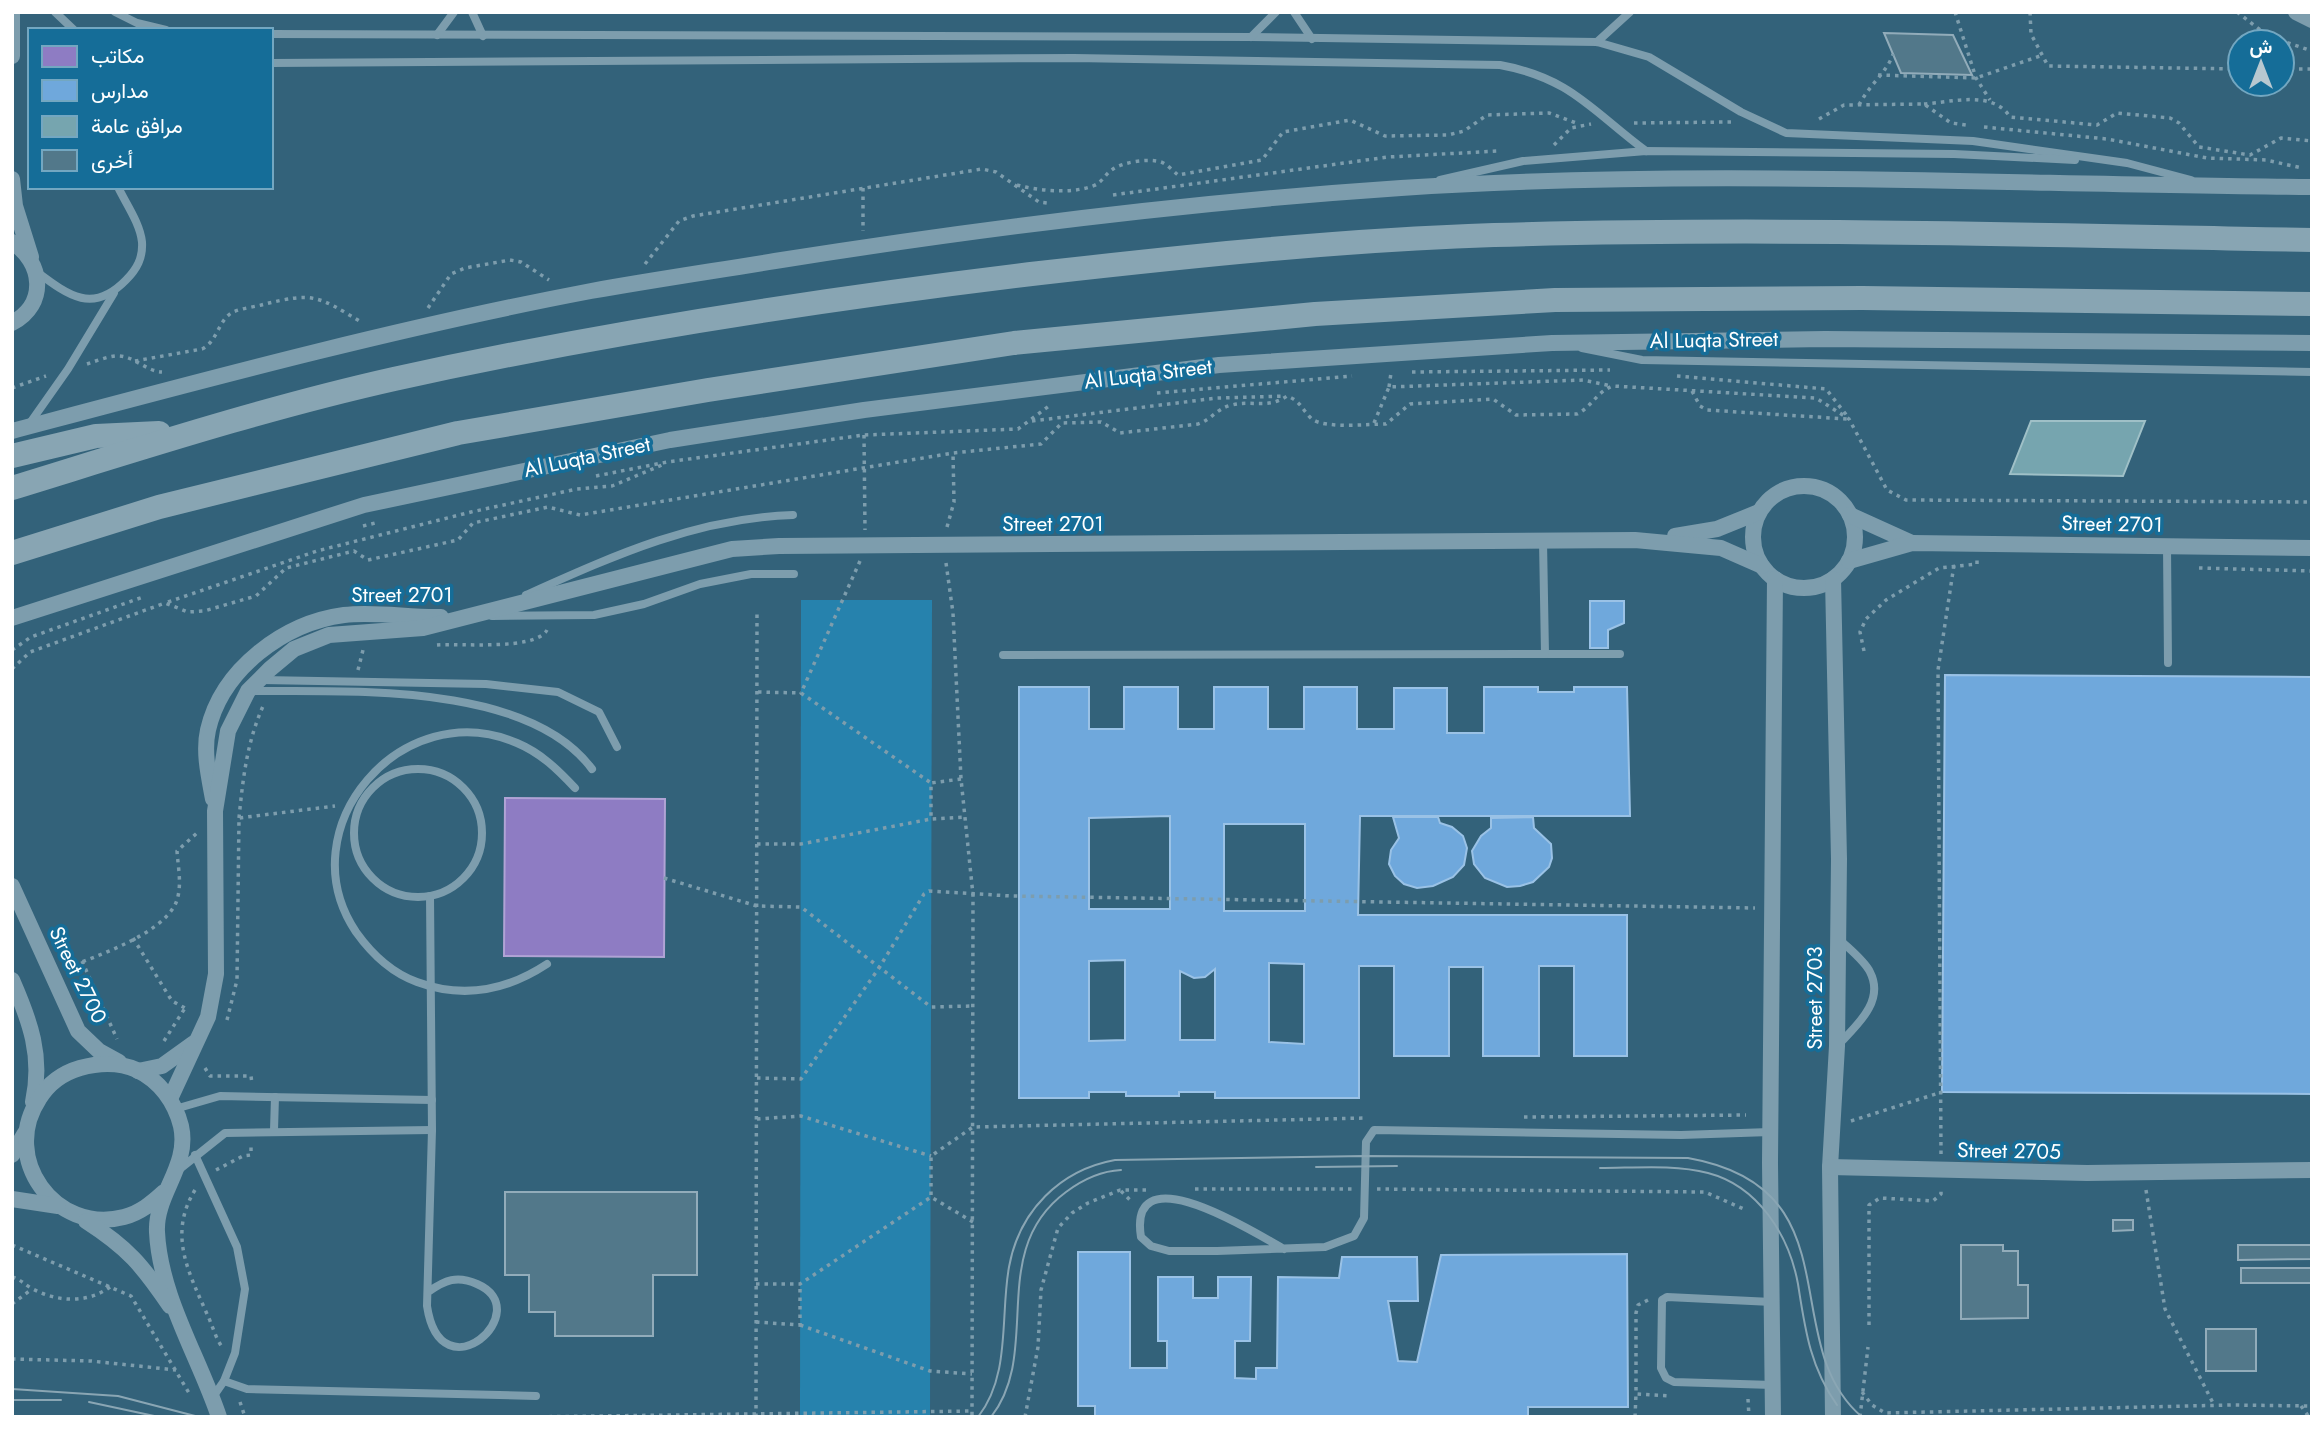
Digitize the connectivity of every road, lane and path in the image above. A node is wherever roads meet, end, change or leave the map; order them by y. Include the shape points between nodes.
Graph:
1 (12, 12) edge
2 (55, 12) edge
3 (116, 12) edge
4 (127, 12) edge
5 (454, 12) edge
6 (472, 12) edge
7 (1276, 12) edge
8 (1294, 12) edge
9 (1630, 12) edge
10 (1955, 12) edge
11 (2030, 12) edge
12 (2237, 12) edge
13 (2296, 12) edge
14 (2312, 20) edge
15 (137, 23) junction
16 (72, 28) edge
17 (158, 28) edge
18 (273, 34) edge
19 (437, 36) junction
20 (483, 36) junction
21 (1251, 37) junction
22 (1311, 39) junction
23 (1597, 42) junction
24 (2312, 51) edge
25 (1893, 54) dead end
26 (12, 56) edge
27 (2040, 56) junction
28 (273, 63) edge
29 (2226, 69) edge
30 (1878, 75) junction
31 (1976, 78) junction
32 (1990, 100) junction
33 (1924, 104) dead end
34 (1859, 105) dead end
35 (2010, 117) junction
36 (1581, 125) dead end
37 (2010, 129) dead end
38 (1808, 136) junction
39 (2312, 141) edge
40 (1646, 150) junction
41 (1808, 152) junction
42 (1388, 157) dead end
43 (2127, 163) junction
44 (12, 179) edge
45 (1013, 184) junction
46 (2214, 186) junction
47 (2312, 187) edge
48 (863, 188) junction
49 (1402, 188) junction
50 (119, 189) edge
51 (1102, 196) dead end
52 (1049, 204) dead end
53 (2312, 238) edge
54 (12, 242) edge
55 (863, 247) junction
56 (34, 266) junction
57 (639, 268) dead end
58 (559, 282) dead end
59 (114, 293) junction
60 (2312, 304) edge
61 (422, 310) dead end
62 (12, 323) edge
63 (353, 328) dead end
64 (1552, 343) junction
65 (2312, 343) edge
66 (135, 361) junction
67 (68, 369) junction
68 (1617, 370) dead end
69 (166, 372) dead end
70 (2312, 372) edge
71 (1391, 373) junction
72 (1378, 374) dead end
73 (1364, 375) dead end
74 (1672, 376) dead end
75 (1613, 386) junction
76 (12, 387) edge
77 (1390, 387) junction
78 (1692, 391) junction
79 (1153, 393) dead end
80 (1287, 396) junction
81 (1057, 402) dead end
82 (1849, 419) junction
83 (1032, 421) junction
84 (1373, 424) junction
85 (20, 429) edge
86 (195, 432) junction
87 (864, 435) junction
88 (953, 453) junction
89 (12, 456) edge
90 (667, 463) junction
91 (864, 468) junction
92 (589, 477) dead end
93 (12, 488) edge
94 (2312, 502) edge
95 (1759, 512) junction
96 (793, 515) dead end
97 (1850, 515) junction
98 (382, 521) dead end
99 (98, 527) junction
100 (356, 528) dead end
101 (1635, 540) junction
102 (1543, 541) junction
103 (1912, 543) junction
104 (944, 544) junction
105 (866, 545) junction
106 (2167, 546) junction
107 (2312, 548) edge
108 (12, 553) edge
109 (1977, 555) dead end
110 (1849, 561) junction
111 (1954, 565) junction
112 (1762, 566) junction
113 (2199, 568) dead end
114 (2312, 571) edge
115 (12, 572) edge
116 (794, 574) dead end
117 (1775, 579) junction
118 (1833, 579) junction
119 (107, 588) junction
120 (152, 594) dead end
121 (165, 603) junction
122 (757, 610) dead end
123 (545, 616) junction
124 (479, 617) junction
125 (12, 618) edge
126 (12, 629) edge
127 (425, 645) dead end
128 (372, 649) dead end
129 (12, 650) edge
130 (363, 650) junction
131 (354, 651) dead end
132 (1864, 651) dead end
133 (1545, 654) junction
134 (1620, 654) dead end
135 (1003, 655) dead end
136 (2168, 663) dead end
137 (12, 669) edge
138 (355, 682) junction
139 (259, 688) junction
140 (757, 692) junction
141 (801, 693) junction
142 (617, 747) dead end
143 (592, 769) dead end
144 (961, 779) junction
145 (931, 783) junction
146 (575, 788) dead end
147 (350, 805) junction
148 (358, 809) junction
149 (215, 811) junction
150 (965, 817) junction
151 (239, 818) junction
152 (931, 819) junction
153 (238, 831) junction
154 (216, 832) junction
155 (757, 844) junction
156 (664, 878) dead end
157 (12, 886) edge
158 (430, 895) junction
159 (973, 895) junction
160 (757, 905) junction
161 (1772, 909) junction
162 (1837, 936) junction
163 (134, 938) junction
164 (82, 961) junction
165 (547, 964) dead end
166 (879, 968) junction
167 (52, 974) junction
168 (12, 980) edge
169 (431, 987) junction
170 (973, 1006) junction
171 (186, 1008) junction
172 (208, 1017) junction
173 (227, 1020) junction
174 (223, 1028) dead end
175 (201, 1037) junction
176 (120, 1042) dead end
177 (156, 1046) dead end
178 (1837, 1046) junction
179 (206, 1062) dead end
180 (131, 1068) junction
181 (757, 1079) junction
182 (1942, 1092) junction
183 (252, 1096) junction
184 (275, 1097) junction
185 (432, 1100) junction
186 (173, 1104) junction
187 (31, 1111) junction
188 (1746, 1115) dead end
189 (1514, 1117) dead end
190 (1378, 1118) dead end
191 (757, 1119) junction
192 (1833, 1124) junction
193 (973, 1127) junction
194 (274, 1130) junction
195 (432, 1130) junction
196 (251, 1131) junction
197 (1770, 1132) junction
198 (25, 1133) junction
199 (12, 1155) edge
200 (195, 1155) junction
201 (931, 1156) junction
202 (1941, 1159) dead end
203 (1830, 1167) junction
204 (2312, 1170) edge
205 (176, 1172) junction
206 (2143, 1172) junction
207 (206, 1178) junction
208 (1941, 1181) dead end
209 (1187, 1189) dead end
210 (1365, 1189) junction
211 (1146, 1190) dead end
212 (164, 1192) junction
213 (931, 1197) junction
214 (12, 1199) edge
215 (58, 1206) junction
216 (1746, 1210) dead end
217 (79, 1216) junction
218 (973, 1222) junction
219 (12, 1245) edge
220 (1284, 1249) junction
221 (12, 1277) edge
222 (757, 1284) junction
223 (800, 1284) junction
224 (110, 1287) junction
225 (32, 1289) junction
226 (428, 1292) junction
227 (1772, 1302) junction
228 (12, 1304) edge
229 (177, 1317) junction
230 (757, 1322) junction
231 (800, 1325) junction
232 (1869, 1325) dead end
233 (1868, 1347) dead end
234 (235, 1353) junction
235 (12, 1359) edge
236 (176, 1370) junction
237 (973, 1374) junction
238 (224, 1381) junction
239 (1773, 1385) junction
240 (1862, 1392) junction
241 (1636, 1394) dead end
242 (536, 1396) dead end
243 (213, 1397) junction
244 (195, 1404) dead end
245 (2214, 1405) junction
246 (2301, 1406) junction
247 (2312, 1406) edge
248 (972, 1411) junction
249 (558, 1416) edge
250 (699, 1416) edge
251 (756, 1416) edge
252 (219, 1417) edge
253 (523, 1417) edge
254 (972, 1417) edge
255 (1025, 1417) edge
256 (1635, 1417) edge
257 (1773, 1417) edge
258 (1833, 1417) edge
259 (1860, 1417) edge
260 (2309, 1417) edge

1 - 26 street
2 - 16 lane
3 - 15 lane
4 - 15 lane
5 - 19 lane
6 - 20 lane
7 - 21 lane
8 - 22 lane
9 - 23 lane
10 - 31 path
11 - 27 path via 2031,34
12 - 24 path via 2268,36
13 - 14 street
15 - 17 lane
18 - 19 lane
19 - 20 lane
20 - 21 lane
21 - 22 lane
22 - 23 lane
23 - 38 lane via 1648,57 1741,112 1786,133
25 - 30 path via 1890,66
27 - 29 path via 2054,67
27 - 31 path
28 - 40 lane via 1074,58 1500,65 1532,71 1563,85
30 - 31 path
30 - 34 path
31 - 32 path
32 - 33 path
32 - 35 path
35 - 37 path
35 - 39 path via 2097,125 2118,113 2170,118 2199,147 2250,155 2281,138
36 - 45 path via 1549,113 1488,115 1464,131 1448,135 1385,136 1350,120 1335,121 1283,132 1262,160 1247,164 1178,176 1162,162 1149,161 1119,165 1091,187 1043,191
38 - 41 lane
38 - 43 lane via 1973,141
40 - 41 lane
40 - 49 lane via 1523,161
41 - 43 lane via 1954,153
42 - 51 path
43 - 46 lane
44 - 56 street via 15,206
45 - 48 path via 996,172 982,170
45 - 52 path
46 - 47 street
46 - 49 street via 1928,179 1605,180
48 - 55 path
48 - 57 path via 679,221
49 - 55 street via 1109,214
50 - 59 lane via 142,241 139,264
53 - 86 main road via 1821,232 1490,235 1195,255 725,314 392,380
54 - 56 street
55 - 85 street via 591,291 307,354
56 - 59 lane via 62,290 80,298 98,299
56 - 62 street via 36,298
58 - 61 path via 510,260 465,268 452,274
59 - 67 lane
60 - 99 main road, Al Luqta Street via 1862,298 1555,300 1362,310 1079,337 825,372 458,433 159,507
63 - 66 path via 366,324 324,300 298,296 233,312 223,320 210,345 202,349
64 - 65 street, Al Luqta Street via 1838,339
64 - 70 lane via 1642,360
64 - 119 street, Al Luqta Street via 1219,365 670,440 364,505
66 - 67 path via 115,356
66 - 69 path via 152,371
67 - 76 path
67 - 85 lane
68 - 71 path
71 - 72 path
71 - 77 path
73 - 79 path
74 - 82 path via 1826,389
75 - 77 path via 1583,380
75 - 78 path
75 - 84 path via 1601,390 1586,410 1577,414 1516,415 1493,399 1410,404 1386,424
77 - 84 path
78 - 82 path via 1816,398
78 - 82 path via 1707,410
80 - 83 path via 1217,398
80 - 84 path via 1297,399 1313,419 1324,424
80 - 88 path via 1269,404 1217,409 1198,424 1119,433 1101,422 1062,423 1041,444
81 - 83 path
82 - 94 path via 1887,490 1906,500
83 - 87 path via 1018,429
86 - 89 main road via 96,436
86 - 93 main road
87 - 90 path
87 - 91 path
88 - 91 path
88 - 104 path via 954,502
90 - 92 path
90 - 121 path via 612,486 471,512 317,551
91 - 105 path
91 - 121 path via 580,515 548,507 473,523 458,540 368,560 354,551 286,568 257,596 204,611 188,612
95 - 97 street via 1783,491 1814,487 1841,502
95 - 101 street, Street 2701 via 1717,529
95 - 112 street via 1753,539
96 - 124 lane via 754,516 668,535
97 - 103 street, Street 2701
97 - 110 street via 1854,546
98 - 100 path
99 - 108 main road, Al Luqta Street
99 - 115 main road
101 - 102 street, Street 2701
101 - 112 street, Street 2701 via 1721,548
102 - 104 street, Street 2701
102 - 133 lane
103 - 106 street, Street 2701
103 - 110 street, Street 2701
104 - 105 street, Street 2701
104 - 144 path via 953,614
105 - 124 street, Street 2701 via 732,549
105 - 141 path
106 - 107 street, Street 2701
106 - 136 lane
109 - 111 path via 1977,564
110 - 118 street
111 - 132 path via 1919,578 1866,619 1860,632
111 - 182 path via 1938,670
112 - 117 street
113 - 114 path
116 - 123 lane via 751,574 700,584 594,615
117 - 118 street via 1804,588
117 - 161 street, Street 2703
118 - 162 street, Street 2703
119 - 125 street, Al Luqta Street
119 - 126 street
120 - 129 path via 31,637
121 - 137 path via 30,652
122 - 140 path
123 - 124 lane
123 - 127 path via 547,631 541,637 484,645
124 - 139 street, Street 2701 via 423,628 329,635 294,649
124 - 149 street, Street 2701 via 345,615 280,638 224,687 208,731 207,768
128 - 130 path
130 - 131 path
130 - 138 path
133 - 134 lane
133 - 135 lane
138 - 139 lane
138 - 142 lane via 486,684 558,692 599,712
139 - 143 lane via 439,696 513,716 541,729 578,750
139 - 149 street, Street 2701 via 228,731
139 - 151 path
140 - 141 path
140 - 155 path
141 - 145 path
144 - 145 path
144 - 150 path
145 - 152 path
146 - 147 lane via 550,762 515,742 456,733 400,751 369,776
147 - 148 lane
147 - 151 path
147 - 169 lane via 337,847 338,888 352,926 378,957
148 - 158 lane via 354,839 369,873 400,894
148 - 158 lane via 376,785 403,771 446,775 468,793 481,818 476,860 452,887
149 - 154 street, Street 2701
150 - 152 path
150 - 159 path
151 - 153 path
152 - 155 path via 801,844
153 - 154 path
153 - 173 path via 237,980
154 - 163 path via 195,833 177,851 180,881 175,905 157,924
154 - 172 street, Street 2701 via 216,974
155 - 160 path
156 - 160 path
157 - 167 street, Street 2700
158 - 169 lane
159 - 161 path
159 - 166 path via 924,894
159 - 170 path
160 - 166 path via 801,908
160 - 181 path
161 - 197 street, Street 2703
162 - 178 street, Street 2703
162 - 178 lane via 1870,971 1874,989 1868,1013
163 - 164 path
163 - 171 path via 172,1001
164 - 167 path
164 - 176 path via 111,1032
165 - 169 lane via 511,984 491,989 461,992
166 - 170 path via 931,1007
166 - 181 path via 801,1079
167 - 180 street, Street 2700 via 78,1031 99,1051
168 - 187 street via 38,1057
169 - 185 lane
170 - 193 path
171 - 172 path
171 - 177 path
172 - 173 path
172 - 175 street, Street 2701
173 - 174 path
175 - 180 street via 162,1066
175 - 186 street, Street 2701
178 - 192 street, Street 2703
179 - 183 path via 210,1076 251,1076
180 - 186 street via 156,1083
180 - 187 street via 96,1063 69,1071 46,1087
181 - 191 path
182 - 192 path
182 - 202 path
183 - 184 lane
183 - 186 lane
184 - 185 lane
184 - 194 lane
185 - 195 lane
186 - 205 street via 182,1152
187 - 198 street
188 - 189 path
190 - 193 path
191 - 201 path via 801,1116
191 - 222 path
192 - 203 street, Street 2703
193 - 201 path
193 - 218 path
194 - 195 lane
194 - 196 lane
195 - 226 lane
196 - 200 lane via 225,1133
196 - 207 path via 251,1155 221,1166
197 - 210 lane via 1374,1130 1366,1142
197 - 227 street, Street 2703
198 - 199 street
198 - 215 street via 27,1161 38,1186
200 - 205 lane
200 - 207 lane
201 - 213 path
203 - 206 street, Street 2705
203 - 258 street, Street 2703
204 - 206 street, Street 2705
205 - 212 street
206 - 245 path via 2165,1309
207 - 234 lane via 237,1247 245,1289
207 - 234 path via 189,1199 182,1219 181,1246 220,1346
208 - 232 path via 1941,1194 1933,1200 1880,1198 1869,1205
209 - 210 path
210 - 216 path via 1705,1192
210 - 220 lane via 1364,1218 1354,1236 1325,1247
211 - 255 path via 1119,1190 1087,1203 1058,1228 1041,1290 1038,1347
212 - 217 street via 146,1208 125,1217
212 - 229 street via 156,1230
213 - 218 path
213 - 223 path
214 - 215 street
215 - 217 street
217 - 229 street via 136,1258
218 - 237 path
219 - 224 path
220 - 220 lane via 1169,1251 1151,1246 1141,1237 1138,1222 1156,1200 1180,1199 1210,1209
221 - 225 path
222 - 223 path
222 - 230 path
223 - 231 path
224 - 225 path via 95,1296 70,1300
224 - 236 path via 138,1302
225 - 228 path
226 - 226 lane via 430,1322 438,1336 449,1344 467,1347 488,1336 496,1321 487,1288 464,1278 445,1280
227 - 239 street, Street 2703
227 - 239 lane via 1667,1297 1662,1300 1661,1368 1674,1382
229 - 243 street
230 - 231 path
230 - 251 path
231 - 237 path via 930,1371
233 - 240 path
234 - 238 lane
235 - 236 path
236 - 244 path
237 - 248 path
238 - 242 lane via 261,1390
238 - 243 lane
239 - 257 street, Street 2703
240 - 245 path via 1885,1413
240 - 259 path
241 - 256 path
243 - 252 street
245 - 246 path
246 - 247 path
246 - 260 path
248 - 251 path
248 - 254 path
249 - 250 path
249 - 253 path
250 - 251 path

